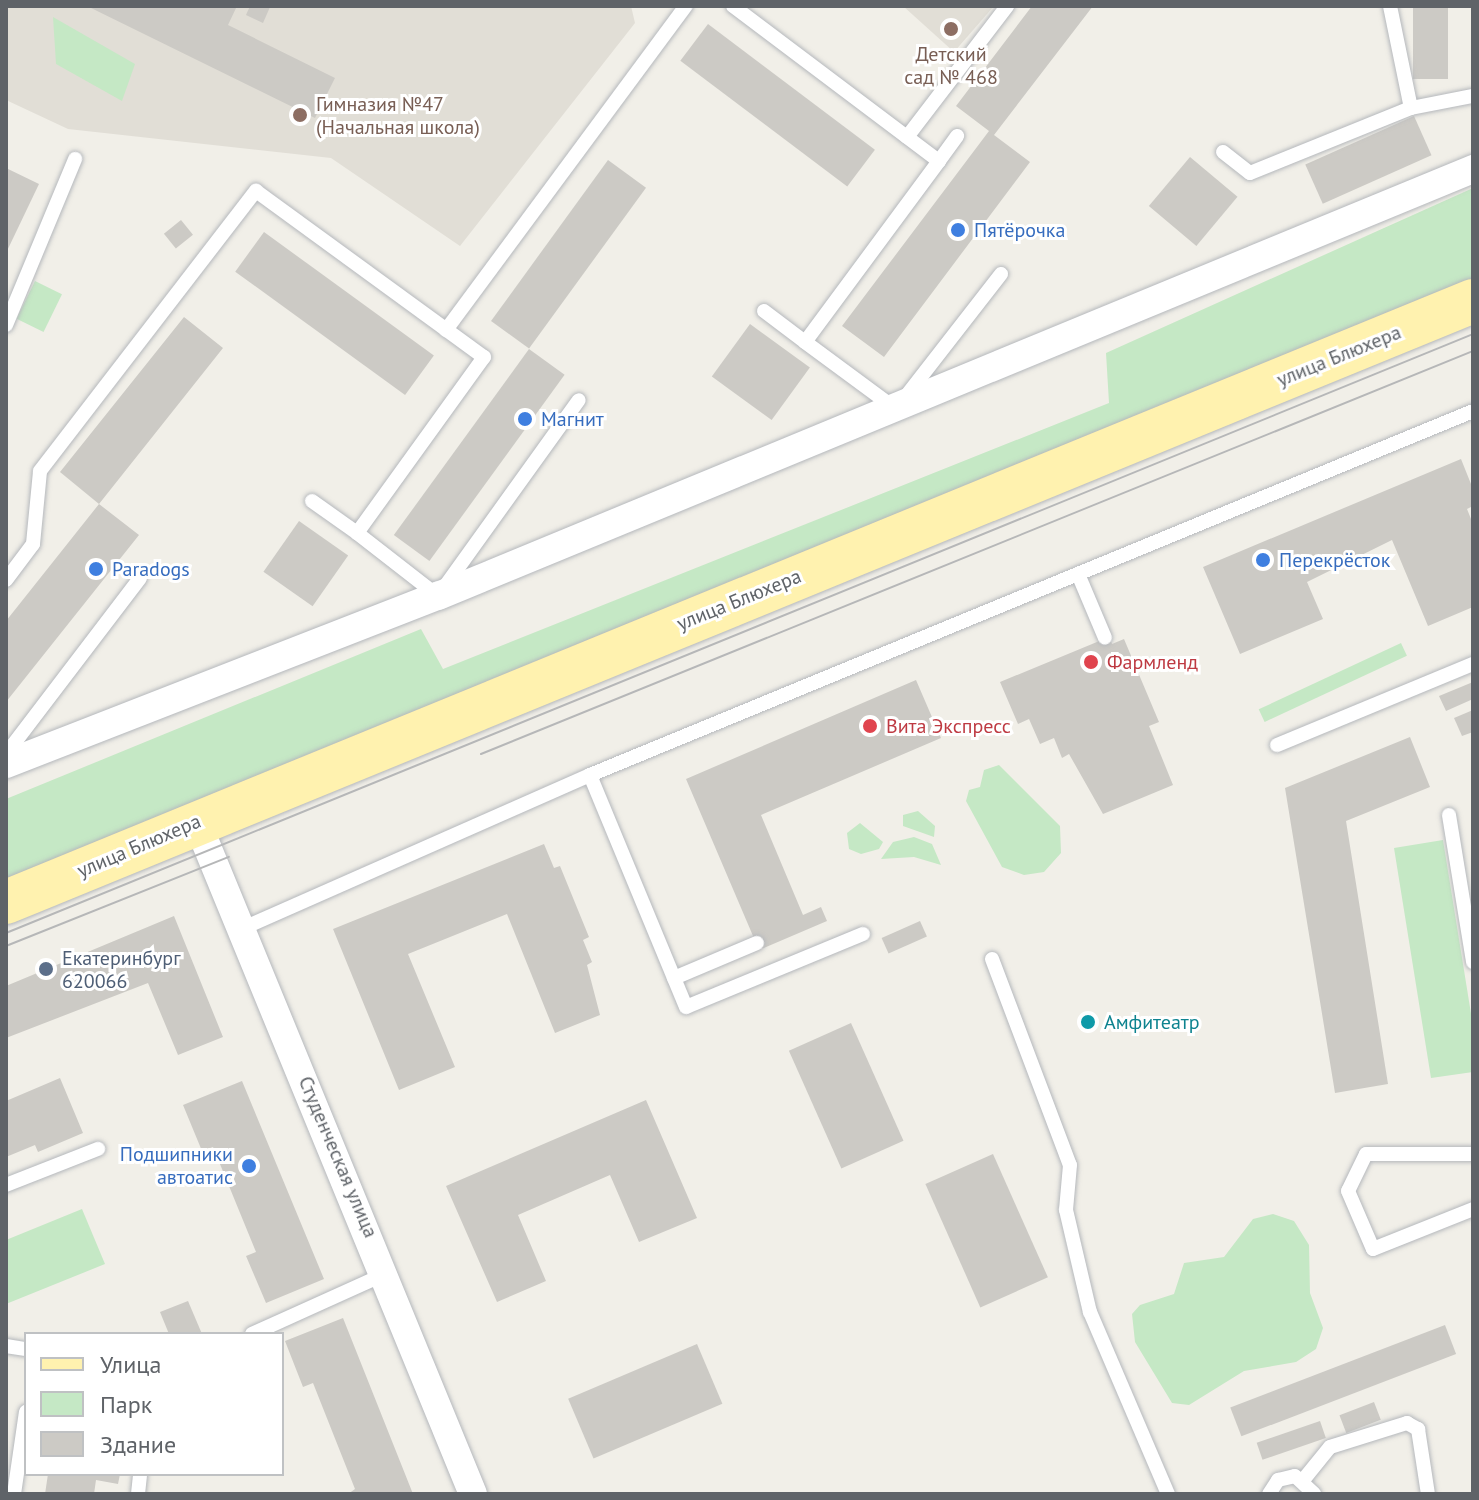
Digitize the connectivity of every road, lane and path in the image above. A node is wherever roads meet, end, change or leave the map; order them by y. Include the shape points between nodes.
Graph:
1 (686, 6) edge
2 (733, 6) edge
3 (1007, 6) edge
4 (1390, 6) edge
5 (1473, 96) edge
6 (1411, 108) junction
7 (957, 136) dead end
8 (907, 137) junction
9 (1223, 152) dead end
10 (75, 159) dead end
11 (939, 161) junction
12 (1473, 169) edge
13 (1001, 274) dead end
14 (1473, 301) edge
15 (764, 311) dead end
16 (6, 325) edge
17 (446, 330) junction
18 (805, 342) junction
19 (579, 400) dead end
20 (896, 409) junction
21 (1473, 411) edge
22 (312, 501) dead end
23 (357, 533) junction
24 (1078, 574) junction
25 (140, 578) dead end
26 (6, 580) edge
27 (438, 596) junction
28 (1105, 638) dead end
29 (1473, 664) edge
30 (1277, 745) dead end
31 (6, 754) edge
32 (6, 764) edge
33 (590, 775) junction
34 (1449, 815) dead end
35 (197, 822) junction
36 (6, 902) edge
37 (241, 929) junction
38 (863, 934) dead end
39 (757, 943) dead end
40 (992, 959) dead end
41 (1473, 962) edge
42 (674, 978) junction
43 (98, 1149) dead end
44 (1473, 1154) edge
45 (6, 1185) edge
46 (1473, 1209) edge
47 (387, 1273) junction
48 (256, 1332) edge
49 (24, 1426) edge
50 (1304, 1479) junction
51 (14, 1494) edge
52 (473, 1494) edge
53 (1168, 1494) edge
54 (1269, 1494) edge
55 (1314, 1494) edge
56 (1428, 1494) edge

1 - 17 lane
2 - 8 lane
3 - 8 lane
4 - 6 lane
5 - 6 lane
6 - 9 lane via 1250,173
7 - 11 lane
8 - 11 lane
10 - 16 lane
11 - 18 lane
12 - 20 street
13 - 20 lane
14 - 35 main road, улица Блюхера
15 - 18 lane
17 - 23 lane via 484,357
17 - 26 lane via 256,191 40,471 33,544
18 - 20 lane
19 - 27 lane
20 - 27 street
21 - 24 lane
22 - 23 lane
23 - 27 lane
24 - 28 lane
24 - 33 lane
25 - 31 lane
27 - 32 street
29 - 30 lane
33 - 37 lane
33 - 42 lane
34 - 41 lane
35 - 36 main road, улица Блюхера
35 - 37 street, Студенческая улица
37 - 47 street, Студенческая улица
38 - 42 lane via 686,1007
39 - 42 lane
40 - 53 lane via 1070,1165 1066,1210 1090,1312
43 - 45 lane
44 - 46 lane via 1366,1154 1348,1191 1373,1249
47 - 48 lane
47 - 52 street, Студенческая улица
49 - 51 lane
50 - 54 lane via 1286,1476
50 - 55 lane
50 - 56 lane via 1330,1447 1407,1423 1418,1429

